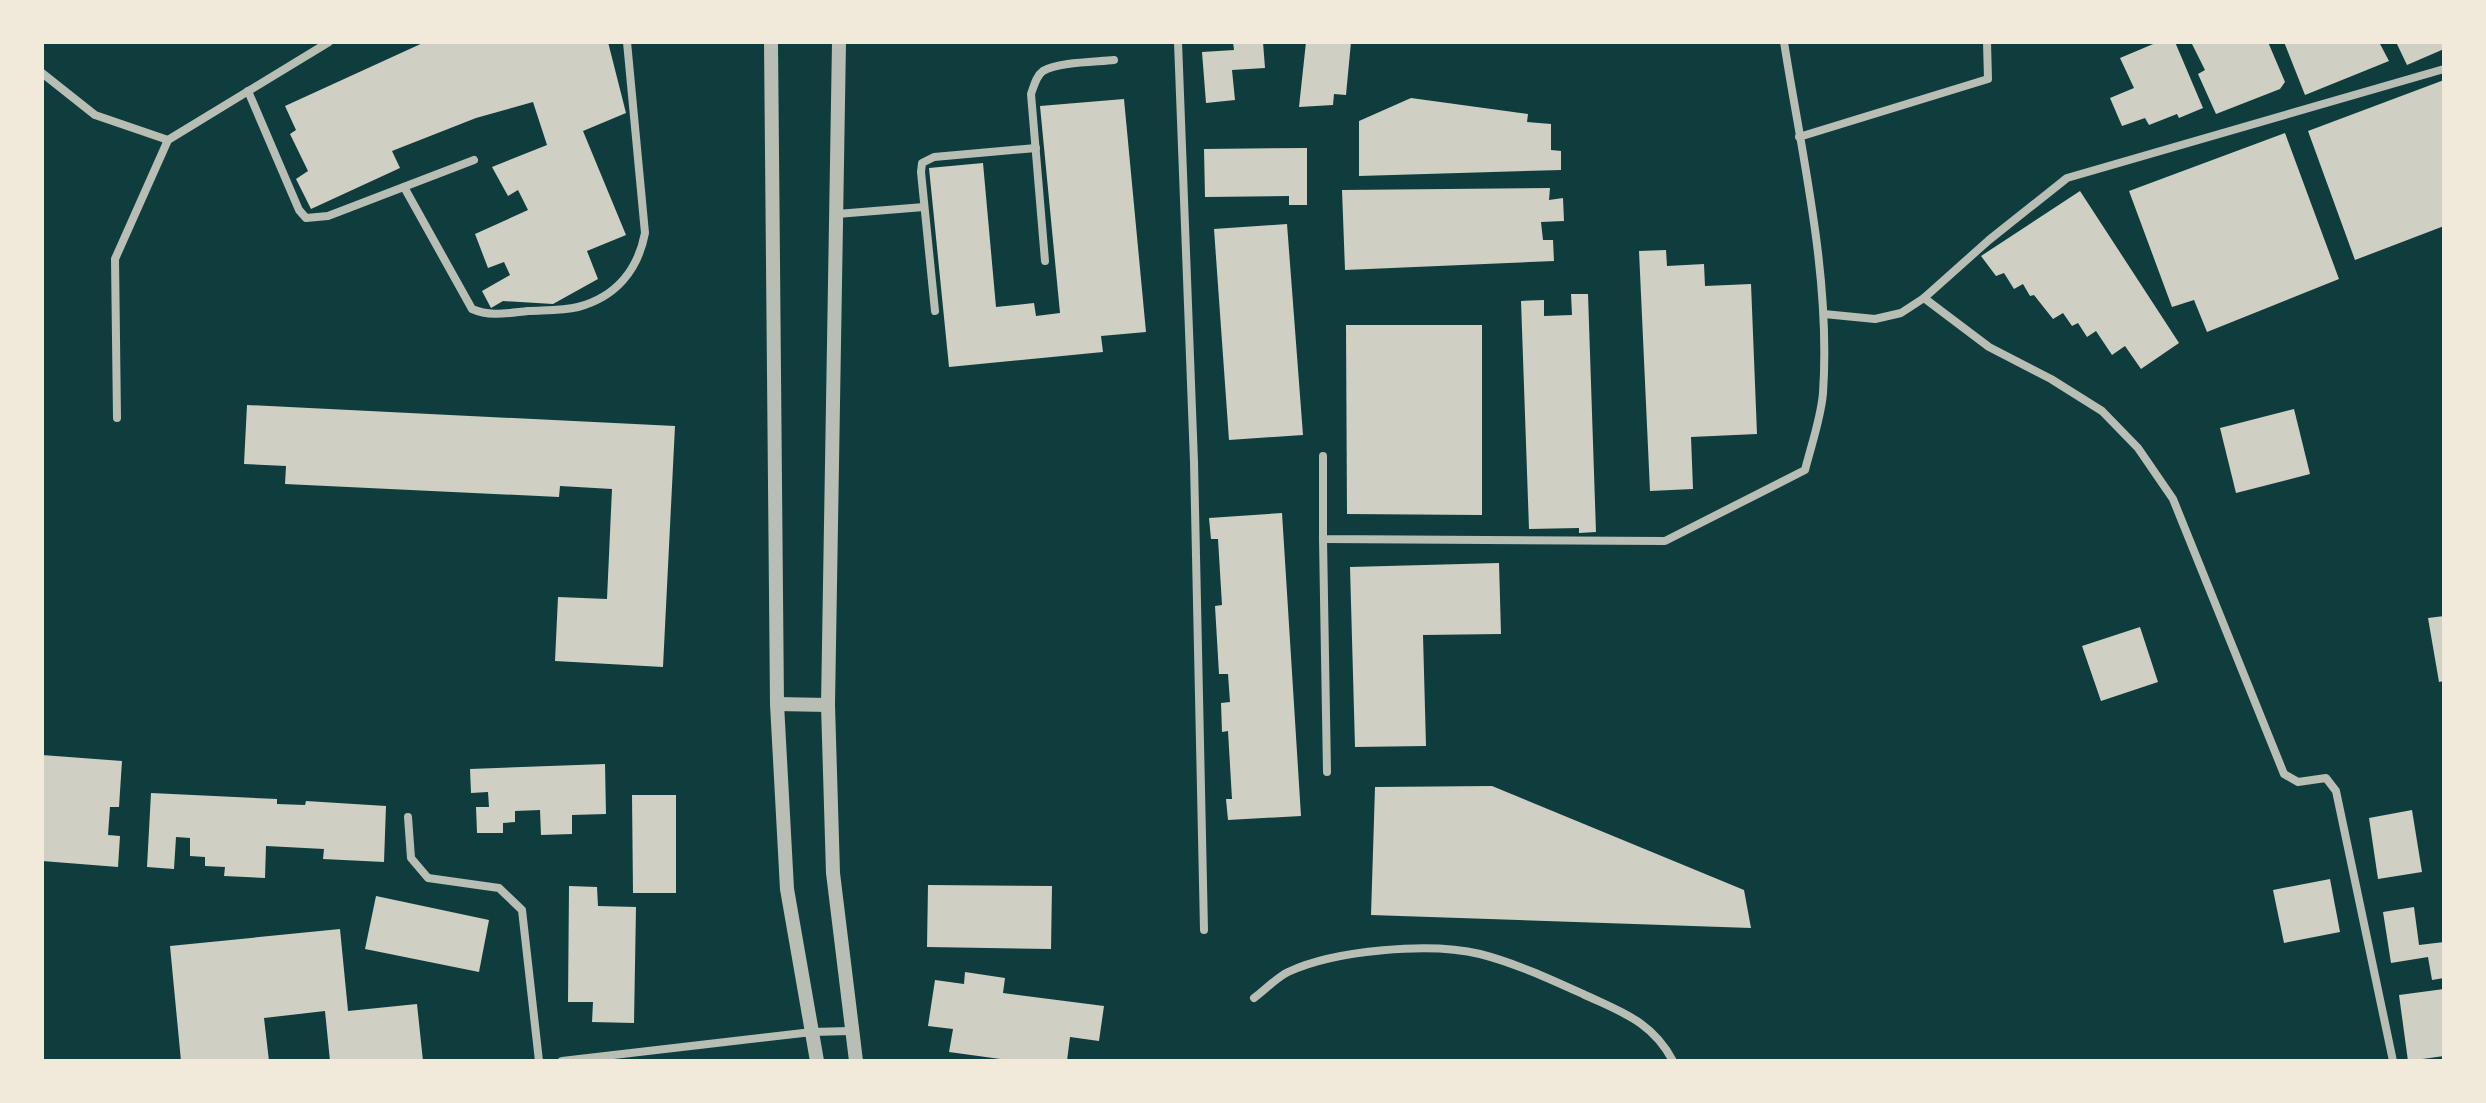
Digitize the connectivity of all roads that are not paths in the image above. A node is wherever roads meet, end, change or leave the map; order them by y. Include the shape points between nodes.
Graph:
1 (329, 42) edge
2 (627, 42) edge
3 (771, 42) edge
4 (839, 42) edge
5 (1178, 42) edge
6 (1784, 42) edge
7 (1987, 42) edge
8 (1114, 60) dead end
9 (2444, 69) edge
10 (42, 73) edge
11 (248, 91) junction
12 (1799, 137) junction
13 (168, 140) junction
14 (1036, 148) junction
15 (474, 160) dead end
16 (404, 187) junction
17 (924, 207) junction
18 (837, 214) junction
19 (1045, 261) dead end
20 (1924, 298) junction
21 (935, 311) dead end
22 (1824, 314) junction
23 (117, 418) dead end
24 (1323, 456) dead end
25 (1323, 539) junction
26 (777, 704) junction
27 (828, 705) junction
28 (1327, 772) dead end
29 (408, 817) dead end
30 (1204, 930) dead end
31 (1254, 998) dead end
32 (850, 1031) junction
33 (812, 1032) junction
34 (539, 1061) edge
35 (562, 1061) edge
36 (817, 1061) edge
37 (856, 1061) edge
38 (1673, 1061) edge
39 (2393, 1061) edge

1 - 11 street
2 - 16 street via 645,233 641,255 613,290 578,307 490,314 472,309
3 - 26 street
4 - 18 street
5 - 30 street
6 - 12 street
7 - 12 street via 1988,79
8 - 14 street via 1054,68 1036,78 1031,94
9 - 20 street via 2067,178
10 - 13 street via 95,115
11 - 13 street
11 - 16 street via 306,218 328,216
12 - 22 street
13 - 23 street via 115,259
14 - 17 street via 927,158 921,172
14 - 19 street
15 - 16 street
17 - 18 street
17 - 21 street
18 - 27 street
20 - 22 street via 1901,313 1875,319
20 - 39 street via 1989,347 2102,411 2138,448 2173,499 2284,774 2298,782 2326,778 2336,791
22 - 25 street via 1823,396 1805,470 1665,541
24 - 25 street
25 - 28 street
26 - 27 street
26 - 33 street via 787,889
27 - 32 street via 833,873
29 - 34 street via 411,858 428,878 499,888 522,910
31 - 38 street via 1287,973 1334,957 1403,948 1479,954 1633,1018 1662,1041
32 - 33 street
32 - 37 street
33 - 35 street
33 - 36 street

